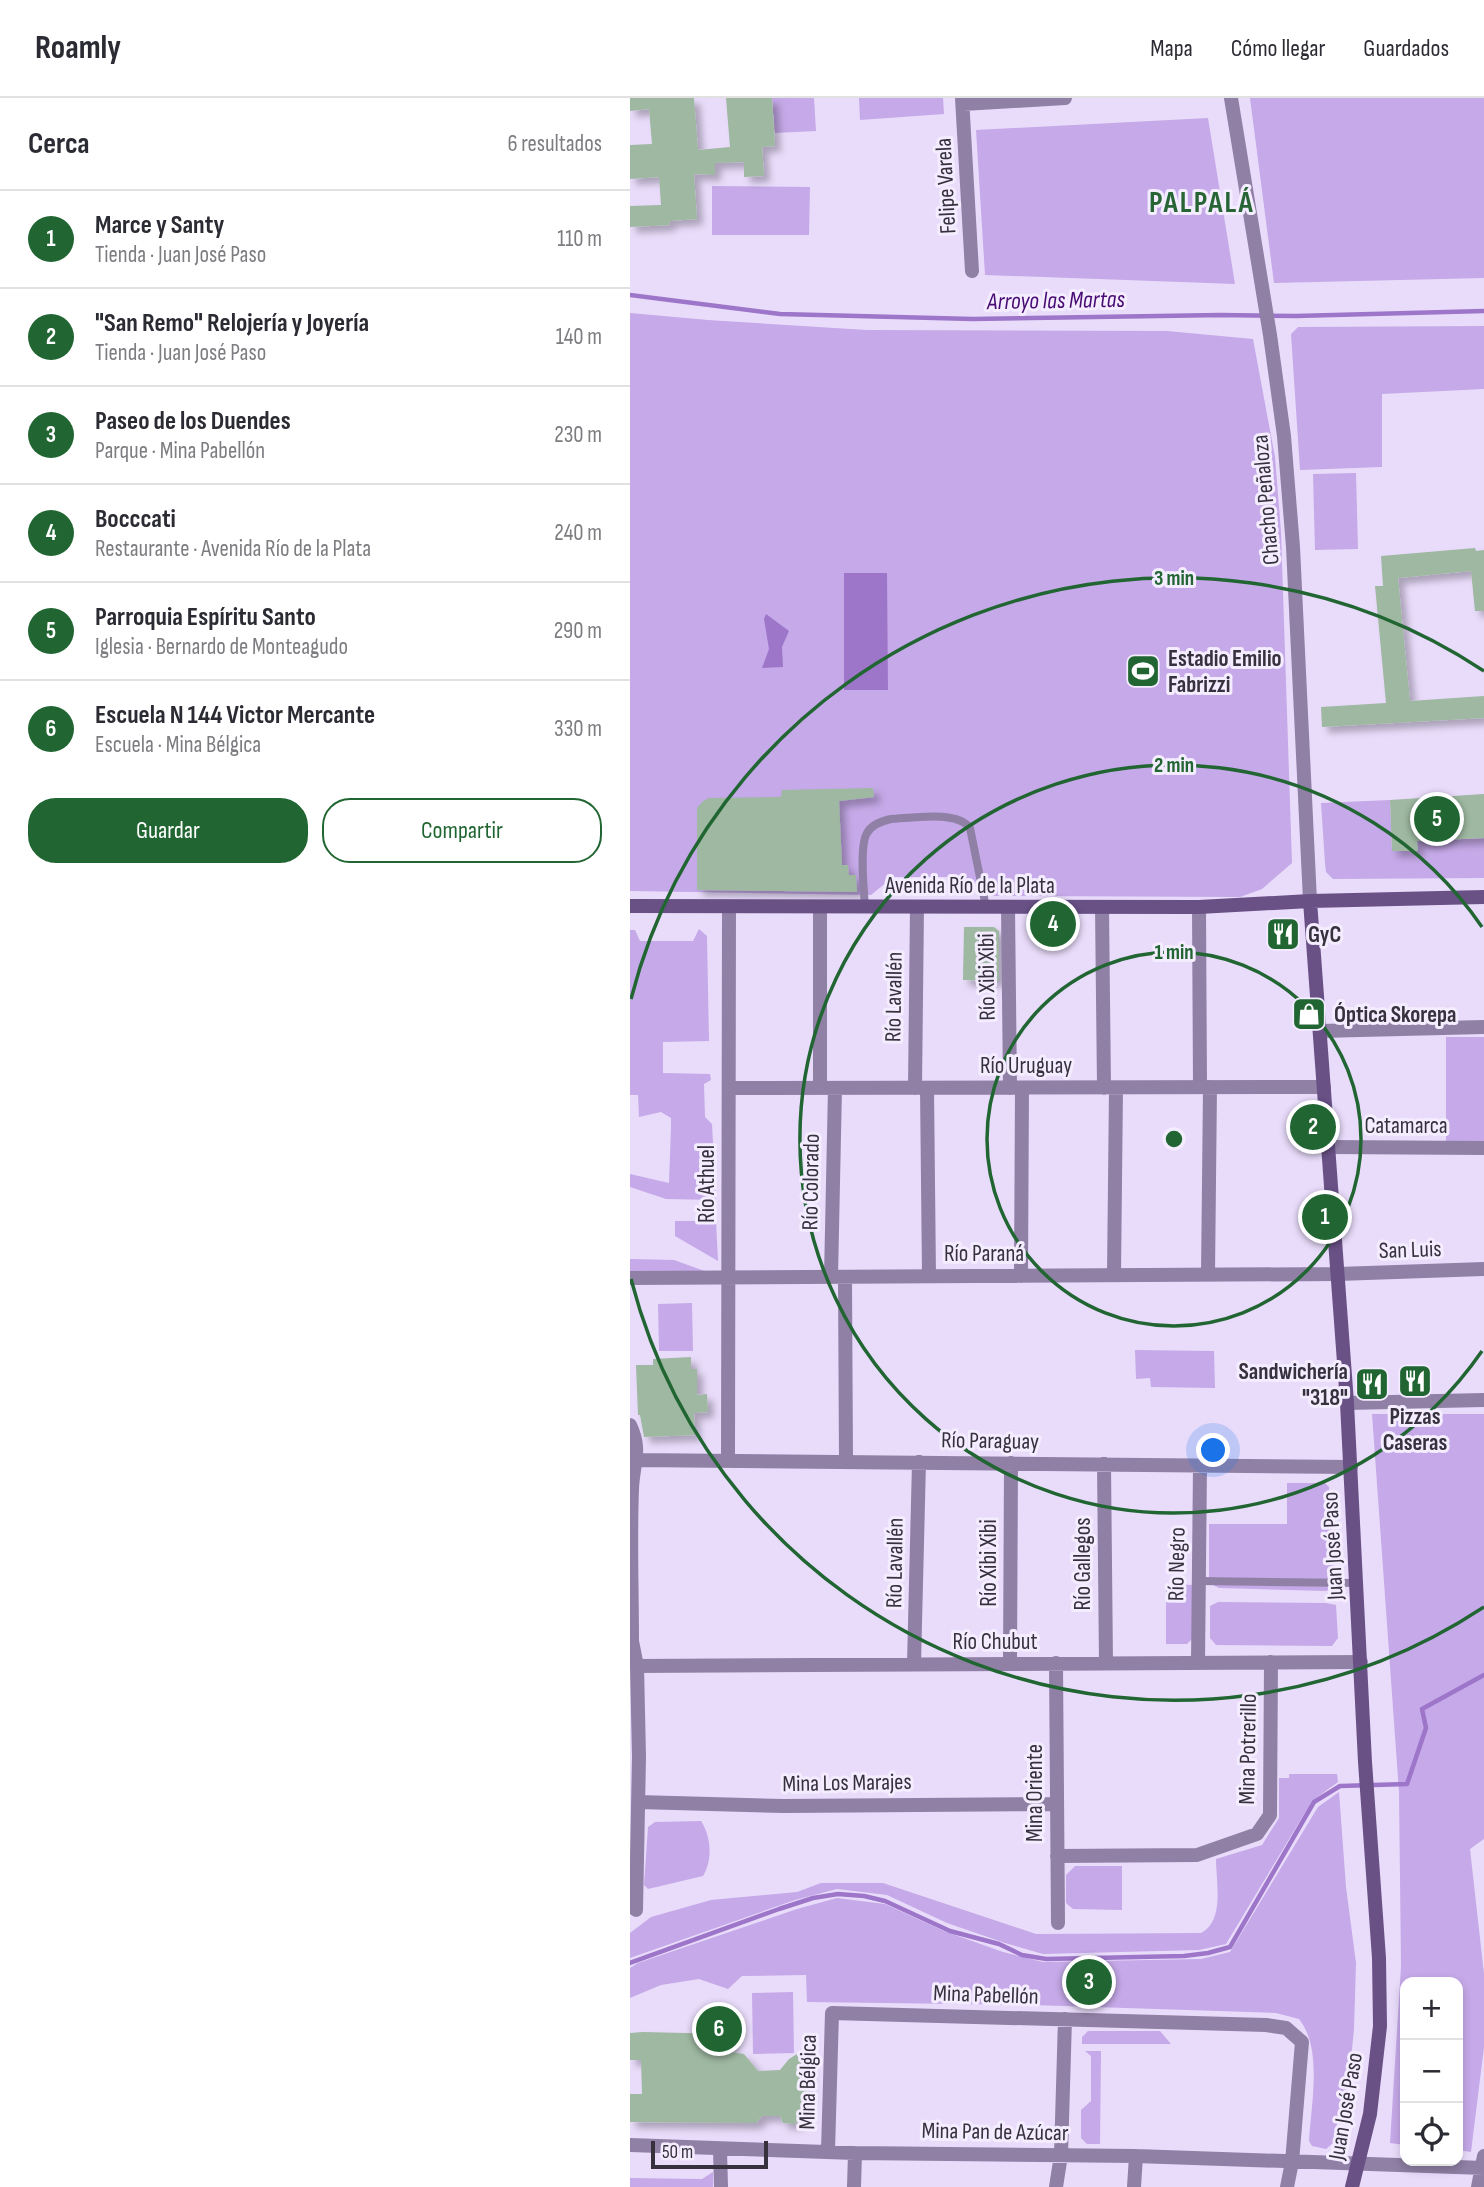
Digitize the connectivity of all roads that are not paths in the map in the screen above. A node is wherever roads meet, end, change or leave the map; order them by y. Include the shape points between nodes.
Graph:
1 (1065, 98) edge
2 (1231, 98) edge
3 (962, 101) edge
4 (972, 271) dead end
5 (1484, 897) edge
6 (1310, 901) junction
7 (630, 906) edge
8 (729, 907) junction
9 (865, 907) junction
10 (917, 907) junction
11 (986, 907) junction
12 (1008, 907) junction
13 (1102, 907) junction
14 (1199, 907) junction
15 (820, 908) junction
16 (1484, 1027) edge
17 (1321, 1031) junction
18 (1205, 1087) junction
19 (1324, 1087) junction
20 (729, 1088) junction
21 (828, 1088) junction
22 (921, 1088) junction
23 (1016, 1088) junction
24 (1110, 1088) junction
25 (1328, 1147) junction
26 (1484, 1148) edge
27 (1484, 1269) edge
28 (1338, 1274) junction
29 (1114, 1275) junction
30 (1208, 1275) junction
31 (929, 1276) junction
32 (1021, 1276) junction
33 (729, 1277) junction
34 (838, 1277) junction
35 (630, 1278) edge
36 (1484, 1400) edge
37 (1347, 1403) junction
38 (630, 1425) edge
39 (728, 1461) junction
40 (633, 1462) edge
41 (846, 1462) junction
42 (919, 1462) junction
43 (1011, 1463) junction
44 (1104, 1464) junction
45 (1200, 1466) junction
46 (1351, 1467) junction
47 (1198, 1581) junction
48 (1357, 1583) junction
49 (631, 1595) edge
50 (1271, 1662) junction
51 (1361, 1662) junction
52 (1056, 1663) junction
53 (1106, 1663) junction
54 (1198, 1663) junction
55 (914, 1664) junction
56 (1010, 1664) junction
57 (633, 1665) edge
58 (638, 1802) junction
59 (1056, 1804) junction
60 (634, 1822) edge
61 (1057, 1856) junction
62 (636, 1910) dead end
63 (1058, 1923) dead end
64 (832, 2013) joint
65 (1065, 2019) junction
66 (630, 2145) edge
67 (720, 2149) junction
68 (828, 2151) junction
69 (855, 2153) junction
70 (1061, 2155) junction
71 (1136, 2157) junction
72 (1292, 2162) junction
73 (1359, 2164) junction
74 (1483, 2164) edge
75 (721, 2187) edge
76 (854, 2187) edge
77 (1056, 2187) edge
78 (1135, 2187) edge
79 (1287, 2187) edge
80 (1352, 2187) edge
81 (1478, 2187) edge

1 - 3 street
2 - 6 street, Chacho Peñaloza via 1284,436
3 - 4 street, Felipe Varela
5 - 6 main road, Avenida Río de la Plata
6 - 14 main road, Avenida Río de la Plata
6 - 17 main road, Juan José Paso
7 - 8 main road, Avenida Río de la Plata
8 - 15 main road, Avenida Río de la Plata
8 - 20 street, Río Athuel
9 - 10 main road, Avenida Río de la Plata
9 - 11 lane via 864,843 869,831 891,818 947,817 958,818 970,828
9 - 15 main road, Avenida Río de la Plata
10 - 11 main road, Avenida Río de la Plata
10 - 22 street, Río Lavallén
11 - 12 main road, Avenida Río de la Plata
12 - 13 main road, Avenida Río de la Plata
12 - 23 street, Río Xibi Xibi
13 - 14 main road, Avenida Río de la Plata
13 - 24 street
14 - 18 street
15 - 21 street, Río Colorado
16 - 17 street
17 - 19 main road, Juan José Paso
18 - 19 street, Río Uruguay
18 - 24 street, Río Uruguay
18 - 30 street
19 - 25 main road, Juan José Paso
20 - 21 street, Río Uruguay
20 - 33 street, Río Athuel
21 - 22 street, Río Uruguay
21 - 34 street, Río Colorado
22 - 23 street, Río Uruguay
22 - 31 street, Río Lavallén
23 - 24 street, Río Uruguay
23 - 32 street, Río Xibi Xibi
24 - 29 street
25 - 26 street, Catamarca
25 - 28 main road, Juan José Paso
27 - 28 street, San Luis
28 - 30 street, Río Paraná
28 - 37 main road, Juan José Paso
29 - 30 street, Río Paraná
29 - 32 street, Río Paraná
31 - 32 street, Río Paraná
31 - 34 street, Río Paraná
33 - 34 street, Río Paraná
33 - 35 street, Río Paraná
33 - 39 street, Río Athuel
34 - 41 street, Río Colorado
36 - 37 street
37 - 46 main road, Juan José Paso
38 - 40 street via 637,1441
39 - 40 street, Río Paraguay
39 - 41 street, Río Paraguay
40 - 49 street
41 - 42 street, Río Paraguay
42 - 43 street, Río Paraguay
42 - 55 street, Río Lavallén
43 - 44 street, Río Paraguay
43 - 56 street, Río Xibi Xibi
44 - 45 street, Río Paraguay
44 - 53 street, Río Gallegos
45 - 46 street, Río Paraguay
45 - 47 street, Río Negro
46 - 48 main road, Juan José Paso
47 - 48 lane
47 - 54 street, Río Negro
48 - 51 main road, Juan José Paso
49 - 57 street
50 - 51 street, Río Chubut
50 - 54 street, Río Chubut
50 - 61 street, Mina Potrerillo via 1270,1815 1257,1834 1197,1855
51 - 73 main road, Juan José Paso via 1380,2026
52 - 53 street, Río Chubut
52 - 56 street, Río Chubut
52 - 59 street, Mina Oriente
53 - 54 street, Río Chubut
55 - 56 street, Río Chubut
55 - 57 street, Río Chubut
57 - 58 street
58 - 59 street, Mina Los Marajes
58 - 60 street
59 - 61 street, Mina Oriente
60 - 62 street
61 - 63 street, Mina Oriente
64 - 65 street, Mina Pabellón
64 - 68 street, Mina Bélgica
65 - 70 street
65 - 72 street, Mina Pabellón via 1286,2028 1302,2042
66 - 67 street, Mina Pan de Azúcar
67 - 68 street, Mina Pan de Azúcar
67 - 75 street
68 - 69 street, Mina Pan de Azúcar
69 - 70 street, Mina Pan de Azúcar
69 - 76 street
70 - 71 street, Mina Pan de Azúcar
70 - 77 street
71 - 72 street, Mina Pan de Azúcar
71 - 78 street
72 - 73 street, Mina Pan de Azúcar
72 - 79 street
73 - 74 street, Mina Pan de Azúcar
73 - 80 main road, Juan José Paso
74 - 81 street

